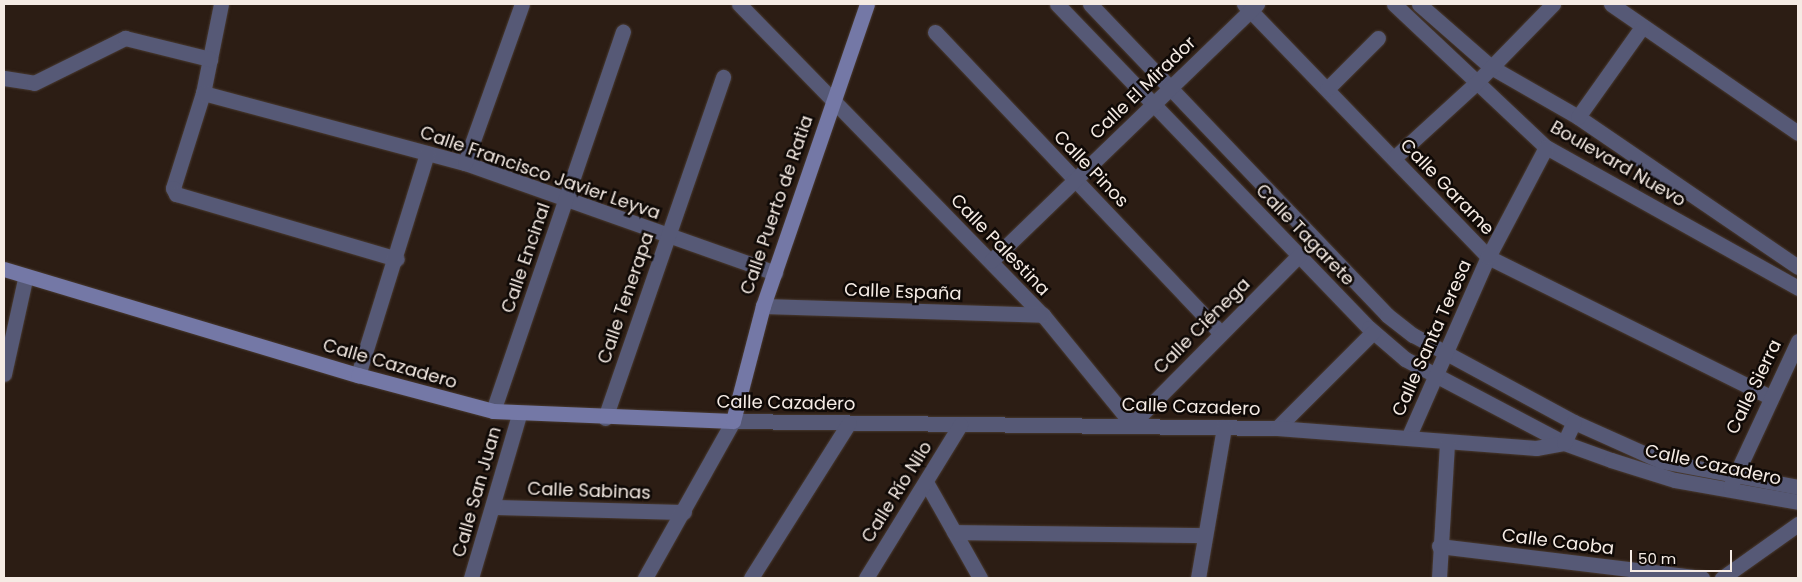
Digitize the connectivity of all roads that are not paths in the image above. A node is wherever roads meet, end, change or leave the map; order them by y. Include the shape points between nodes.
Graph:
1 (221, 4) edge
2 (522, 4) edge
3 (739, 4) edge
4 (867, 4) edge
5 (1057, 4) edge
6 (1090, 4) edge
7 (1394, 4) edge
8 (1419, 4) edge
9 (1553, 4) edge
10 (1611, 4) edge
11 (1250, 6) edge
12 (1642, 27) junction
13 (623, 32) dead end
14 (935, 32) dead end
15 (1378, 38) dead end
16 (210, 59) junction
17 (1491, 67) junction
18 (723, 77) dead end
19 (4, 78) edge
20 (1475, 84) junction
21 (1171, 88) junction
22 (1327, 89) junction
23 (203, 93) junction
24 (831, 102) junction
25 (1154, 104) junction
26 (1578, 117) junction
27 (1798, 134) edge
28 (1546, 147) junction
29 (427, 152) junction
30 (1394, 158) junction
31 (465, 163) junction
32 (1076, 180) junction
33 (565, 201) junction
34 (667, 236) junction
35 (1300, 255) junction
36 (1488, 256) junction
37 (397, 259) junction
38 (991, 261) junction
39 (1798, 266) edge
40 (4, 269) edge
41 (775, 273) junction
42 (25, 279) junction
43 (1798, 287) edge
44 (763, 306) junction
45 (1043, 316) junction
46 (1373, 332) junction
47 (1221, 333) junction
48 (1798, 341) edge
49 (1444, 354) junction
50 (4, 374) edge
51 (358, 375) junction
52 (1434, 377) junction
53 (1770, 397) junction
54 (493, 410) junction
55 (519, 415) junction
56 (605, 418) junction
57 (733, 420) junction
58 (1574, 422) junction
59 (849, 423) junction
60 (1132, 424) junction
61 (960, 425) junction
62 (1224, 427) junction
63 (1276, 428) junction
64 (1408, 438) junction
65 (1447, 442) junction
66 (1564, 443) junction
67 (926, 482) junction
68 (1730, 484) junction
69 (1798, 487) edge
70 (1798, 502) edge
71 (494, 507) junction
72 (684, 512) junction
73 (1798, 524) edge
74 (954, 532) junction
75 (1204, 535) junction
76 (1439, 546) junction
77 (1740, 573) edge
78 (471, 578) edge
79 (646, 578) edge
80 (751, 578) edge
81 (866, 578) edge
82 (980, 578) edge
83 (1198, 578) edge
84 (1439, 578) edge
85 (1702, 578) edge
86 (1722, 578) edge

1 - 16 street
2 - 31 street
3 - 24 street, Calle Palestina
4 - 24 street, Calle Puerto de Ratia
5 - 25 street, Calle Tagarete
6 - 21 street, Calle Tagarete
7 - 20 street, Boulevard Nuevo
8 - 17 street, Boulevard Nuevo
9 - 17 street
10 - 12 street
11 - 21 street, Calle El Mirador
11 - 22 street, Calle Garame
12 - 26 street
12 - 27 street
13 - 33 street, Calle Encinal
14 - 32 street, Calle Pinos
15 - 22 street
16 - 19 street via 125,38 34,83
16 - 23 street
17 - 20 street
17 - 26 street, Boulevard Nuevo
18 - 34 street, Calle Tenerapa
20 - 28 street, Boulevard Nuevo
20 - 30 street
21 - 25 street, Calle El Mirador
21 - 49 street, Calle Tagarete via 1387,315
22 - 30 street, Calle Garame
23 - 29 street, Calle Francisco Javier Leyva
23 - 37 street via 173,188 176,194
24 - 38 street, Calle Palestina
24 - 41 street, Calle Puerto de Ratia
25 - 32 street, Calle El Mirador
25 - 35 street, Calle Tagarete
26 - 39 street, Boulevard Nuevo
28 - 36 street, Calle Santa Teresa
28 - 43 street, Boulevard Nuevo
29 - 31 street, Calle Francisco Javier Leyva
29 - 37 street
30 - 36 street, Calle Garame
31 - 33 street, Calle Francisco Javier Leyva
32 - 38 street, Calle El Mirador
32 - 47 street, Calle Pinos
33 - 34 street, Calle Francisco Javier Leyva
33 - 54 street, Calle Encinal
34 - 41 street, Calle Francisco Javier Leyva
34 - 56 street, Calle Tenerapa
35 - 46 street, Calle Tagarete
35 - 47 street, Calle Ciénega
36 - 49 street, Calle Santa Teresa
36 - 53 street, Calle Garame
37 - 51 street
38 - 45 street, Calle Palestina
40 - 42 street, Calle Cazadero
41 - 44 street, Calle Puerto de Ratia
42 - 50 street
42 - 51 street, Calle Cazadero
44 - 45 street, Calle España
44 - 57 street, Calle Puerto de Ratia
45 - 60 street, Calle Palestina
46 - 52 street, Calle Tagarete
46 - 63 street
47 - 60 street, Calle Ciénega
48 - 53 street, Calle Sierra
49 - 52 street, Calle Santa Teresa
49 - 58 street, Calle Tagarete
51 - 54 street, Calle Cazadero
52 - 64 street, Calle Santa Teresa
52 - 66 street, Calle Tagarete
53 - 68 street, Calle Sierra
54 - 55 street, Calle Cazadero
55 - 56 street, Calle Cazadero
55 - 71 street, Calle San Juan
56 - 57 street, Calle Cazadero
57 - 59 street, Calle Cazadero
57 - 72 street
58 - 66 street
58 - 68 street, Calle Cazadero via 1661,461
59 - 61 street, Calle Cazadero
59 - 80 street
60 - 61 street, Calle Cazadero
60 - 62 street, Calle Cazadero
61 - 67 street, Calle Río Nilo
62 - 63 street, Calle Cazadero
62 - 75 street
63 - 64 street, Calle Cazadero
64 - 65 street, Calle Cazadero
65 - 66 street, Calle Cazadero via 1536,448
65 - 76 street
66 - 68 street, Calle Cazadero via 1675,480
67 - 74 street
67 - 81 street, Calle Río Nilo
68 - 69 street, Calle Cazadero
68 - 70 street, Calle Cazadero
71 - 72 street, Calle Sabinas
71 - 78 street, Calle San Juan
72 - 79 street
73 - 77 street
74 - 75 street
74 - 82 street
75 - 83 street
76 - 84 street
76 - 85 street, Calle Caoba
77 - 86 street

